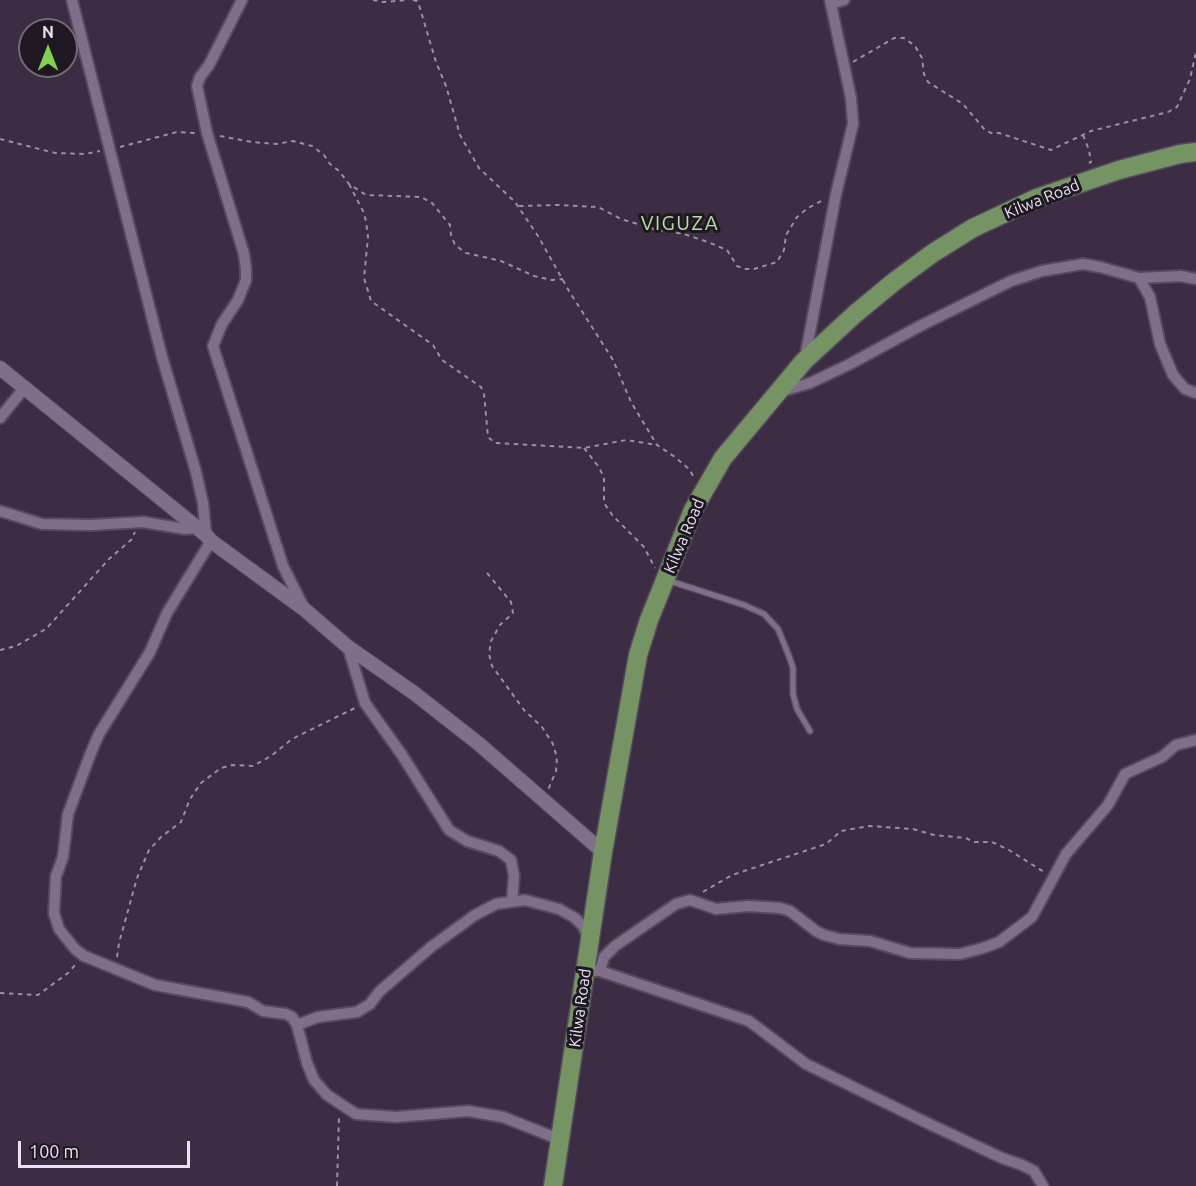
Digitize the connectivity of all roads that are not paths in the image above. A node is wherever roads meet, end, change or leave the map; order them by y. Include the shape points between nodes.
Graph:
1 (72, 0) edge
2 (242, 0) edge
3 (844, 0) edge
4 (830, 2) edge
5 (1196, 152) edge
6 (1139, 278) junction
7 (1196, 279) edge
8 (804, 361) junction
9 (0, 368) edge
10 (25, 387) junction
11 (776, 393) junction
12 (1196, 393) edge
13 (0, 418) edge
14 (0, 511) edge
15 (205, 535) junction
16 (666, 580) junction
17 (304, 609) junction
18 (348, 647) junction
19 (810, 731) dead end
20 (1196, 740) edge
21 (603, 852) junction
22 (512, 902) junction
23 (590, 939) junction
24 (593, 971) junction
25 (297, 1025) junction
26 (561, 1140) junction
27 (553, 1186) edge
28 (1043, 1186) edge

1 - 15 street via 162,357 196,472
2 - 17 street via 197,87 246,270 238,300 213,346 284,566
3 - 4 street
4 - 8 street via 853,124
5 - 8 highway, Kilwa Road via 1119,170 1037,198 973,228 895,281
6 - 7 street
6 - 11 street via 1083,264 1011,281 850,364 810,383
6 - 12 street via 1150,297 1160,344 1173,375 1185,389
8 - 11 highway, Kilwa Road
9 - 10 street
10 - 13 street
10 - 15 street
11 - 16 highway, Kilwa Road via 723,458 693,510
14 - 15 street via 42,525 143,522
15 - 17 street
15 - 25 street via 150,652 99,734 68,814 63,857 56,876 54,913 60,929 84,956 155,985 248,1002 263,1011 286,1014
16 - 19 lane via 764,614 778,629 789,656 797,709
16 - 21 highway, Kilwa Road via 638,655
17 - 18 street
18 - 21 street via 442,714
18 - 22 street via 365,703 449,830 511,860
20 - 24 street via 1176,745 1162,757 1125,774 1108,805 1066,854 1032,917 999,942 960,954 910,953 870,941 839,939 816,931 780,908 716,909 690,900 676,904 615,946
21 - 23 highway, Kilwa Road
22 - 23 street via 525,900 558,909 575,918
22 - 25 street via 496,904 475,915 431,947 357,1012 318,1017
23 - 24 highway, Kilwa Road
24 - 26 highway, Kilwa Road
24 - 28 street via 749,1021 806,1064 1034,1171
25 - 26 street via 314,1080 327,1095 356,1114 396,1117 468,1111 503,1117
26 - 27 highway, Kilwa Road

